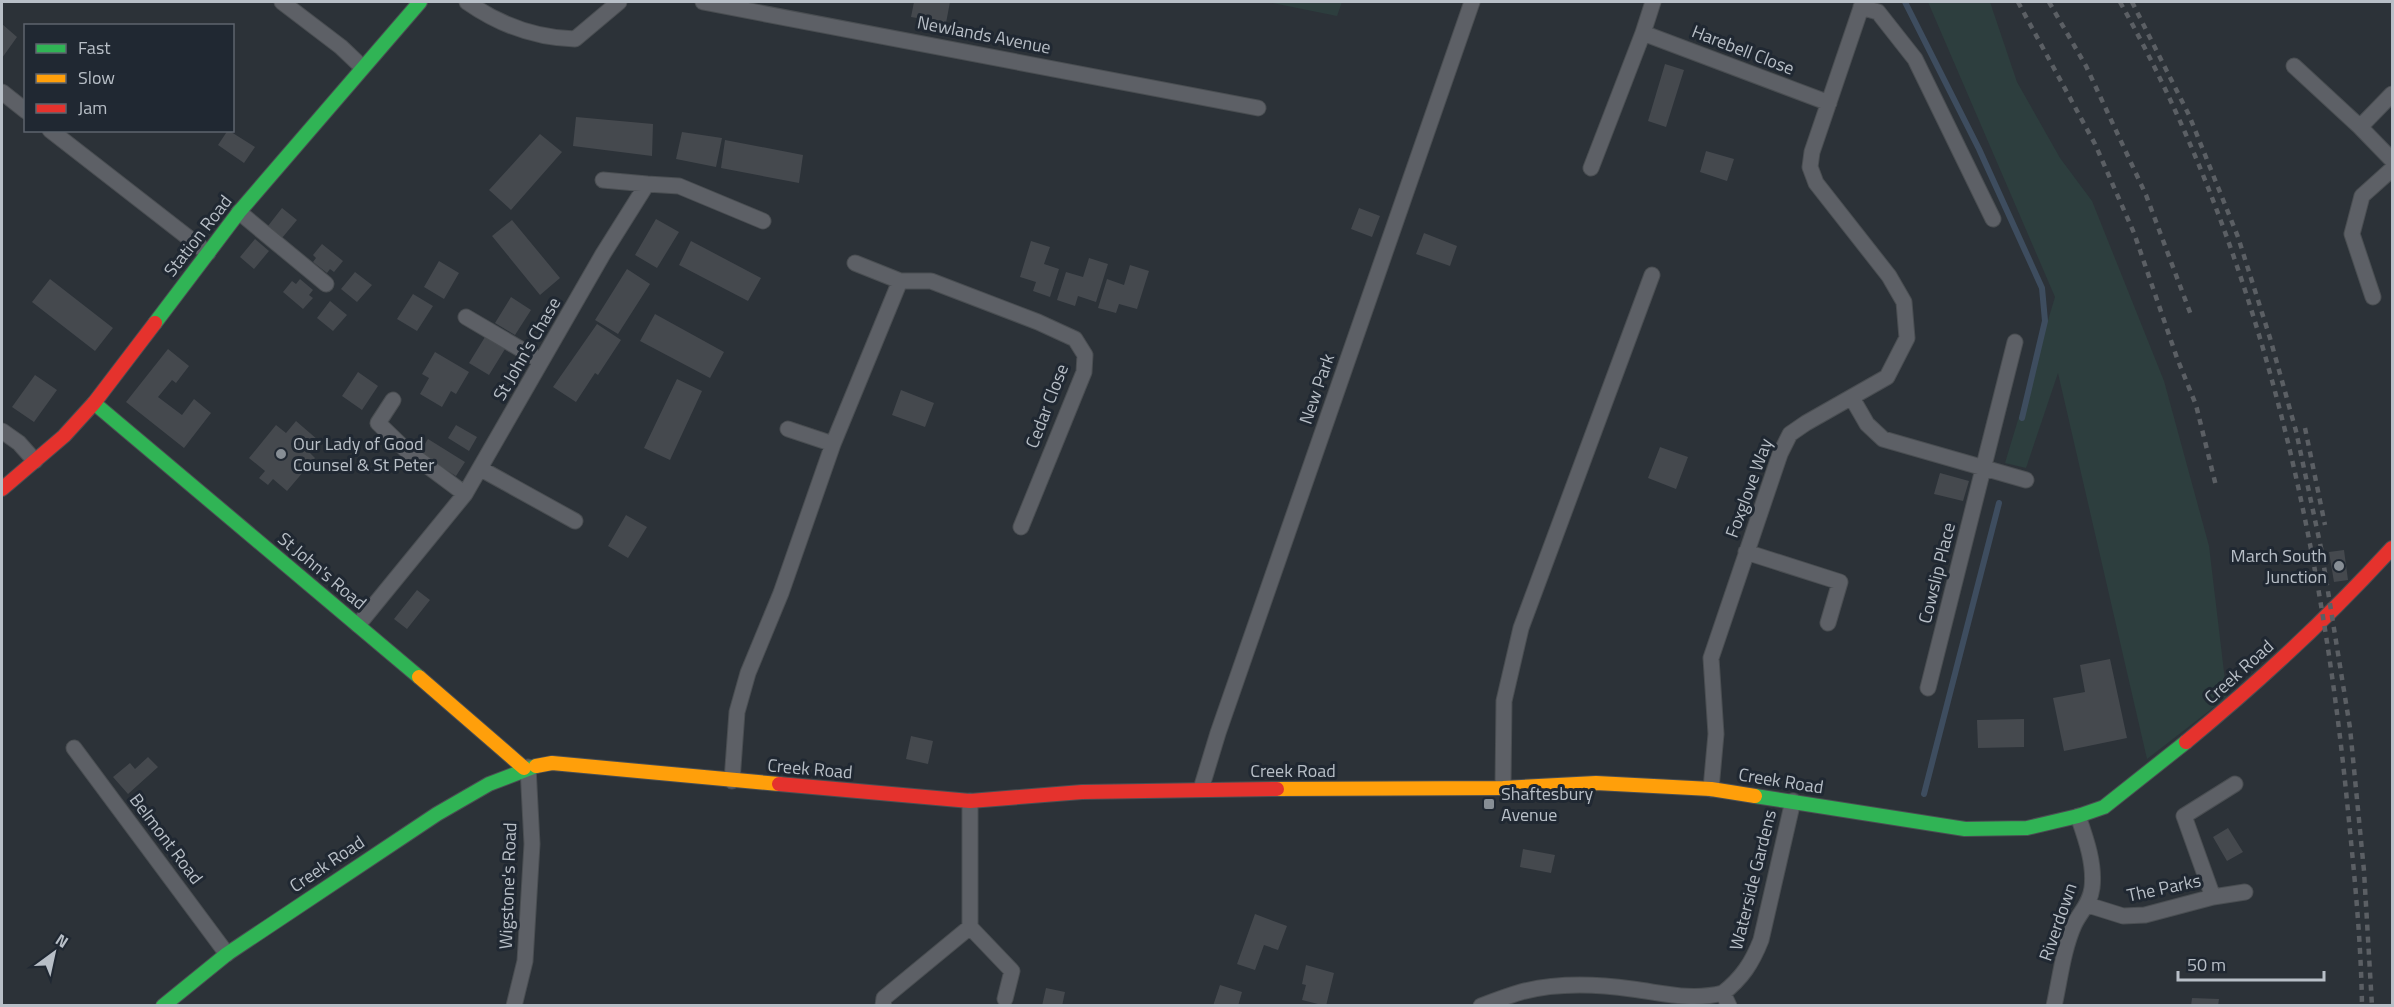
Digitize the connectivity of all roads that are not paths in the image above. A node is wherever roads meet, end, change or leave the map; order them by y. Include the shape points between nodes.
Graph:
1 (282, 2) edge
2 (420, 2) edge
3 (467, 2) edge
4 (619, 2) edge
5 (703, 2) edge
6 (1472, 2) edge
7 (1653, 2) edge
8 (1862, 4) edge
9 (1644, 33) junction
10 (2294, 66) dead end
11 (362, 67) junction
12 (2, 92) edge
13 (2392, 94) edge
14 (1829, 103) junction
15 (1258, 108) dead end
16 (24, 109) edge
17 (2360, 127) junction
18 (53, 132) edge
19 (2392, 160) edge
20 (1590, 168) dead end
21 (2392, 169) edge
22 (603, 180) dead end
23 (646, 184) junction
24 (239, 212) junction
25 (1993, 219) dead end
26 (763, 221) dead end
27 (208, 253) junction
28 (855, 263) dead end
29 (1652, 275) dead end
30 (900, 281) junction
31 (326, 284) dead end
32 (2373, 297) dead end
33 (466, 317) dead end
34 (2015, 342) dead end
35 (541, 361) junction
36 (1851, 398) junction
37 (393, 400) dead end
38 (94, 403) junction
39 (788, 429) dead end
40 (2, 431) edge
41 (833, 444) junction
42 (35, 461) junction
43 (1984, 467) junction
44 (481, 469) junction
45 (2026, 480) dead end
46 (2, 489) edge
47 (465, 494) junction
48 (575, 521) dead end
49 (1021, 526) dead end
50 (2392, 548) edge
51 (1746, 552) junction
52 (1828, 623) dead end
53 (358, 625) junction
54 (1928, 688) dead end
55 (74, 748) dead end
56 (526, 768) junction
57 (732, 781) junction
58 (2235, 784) dead end
59 (1503, 788) junction
60 (1202, 789) junction
61 (1711, 789) junction
62 (970, 801) junction
63 (1793, 801) junction
64 (2078, 816) junction
65 (2245, 892) dead end
66 (2213, 897) junction
67 (2088, 905) junction
68 (970, 927) junction
69 (227, 954) junction
70 (1005, 999) dead end
71 (1726, 999) edge
72 (163, 1005) edge
73 (514, 1005) edge
74 (883, 1005) edge
75 (1481, 1005) edge
76 (2054, 1005) edge

1 - 11 street via 341,46
2 - 11 street, Station Road
3 - 4 street via 485,15 520,30 549,38 575,39
5 - 15 street, Newlands Avenue
6 - 60 street, New Park via 1218,733
7 - 9 street
8 - 14 street, Foxglove Way
8 - 25 street, Foxglove Way via 1878,12 1915,59
9 - 14 street, Harebell Close
9 - 20 street
10 - 17 street
11 - 24 street, Station Road
12 - 16 street
13 - 17 street
14 - 36 street, Foxglove Way via 1810,167 1816,183 1889,276 1904,302 1907,339 1887,377
17 - 19 street
18 - 27 street
21 - 32 street via 2362,196 2352,234
22 - 23 street
23 - 26 street via 679,186
23 - 35 street, St John's Chase
24 - 27 street, Station Road
24 - 31 street
27 - 38 street, Station Road
28 - 30 street, Cedar Close
29 - 59 street via 1521,628 1504,701
30 - 41 street
30 - 49 street, Cedar Close via 931,281 1038,322 1075,339 1084,355 1084,372
33 - 35 street
34 - 43 street, Cowslip Place
35 - 44 street, St John's Chase
36 - 43 street via 1867,424 1883,439
36 - 51 street, Foxglove Way via 1790,434
37 - 47 street via 378,423 406,450
38 - 42 street, Station Road
38 - 53 street, St John's Road
39 - 41 street
40 - 42 street
41 - 57 street via 781,593 748,673 737,712
42 - 46 street, Station Road
43 - 45 street
43 - 54 street, Cowslip Place
44 - 47 street, St John's Chase
44 - 48 street
47 - 53 street, St John's Chase
50 - 64 street, Creek Road via 2347,597 2238,699 2124,794 2104,807
51 - 52 street via 1840,582
51 - 61 street, Foxglove Way via 1711,658 1716,734
53 - 56 street, St John's Road
55 - 69 street, Belmont Road
56 - 57 street, Creek Road via 573,764
56 - 69 street, Creek Road via 437,814
56 - 73 street, Wigstone's Road via 532,844 525,961
57 - 62 street, Creek Road
58 - 66 street, The Parks via 2184,816
59 - 60 street, Creek Road
59 - 61 street, Creek Road via 1596,783
60 - 62 street, Creek Road via 1082,792
61 - 63 street, Creek Road
62 - 68 street
63 - 64 street, Creek Road via 1965,829 2027,828
63 - 71 street, Waterside Gardens via 1761,940 1752,962
64 - 67 street, Riverdown via 2089,851 2092,888
65 - 66 street, The Parks
66 - 67 street, The Parks via 2145,915 2123,916
67 - 76 street, Riverdown via 2067,945
68 - 70 street via 1012,971
68 - 74 street via 885,998
69 - 72 street, Creek Road
71 - 75 street, Waterside Gardens via 1582,986 1521,992

